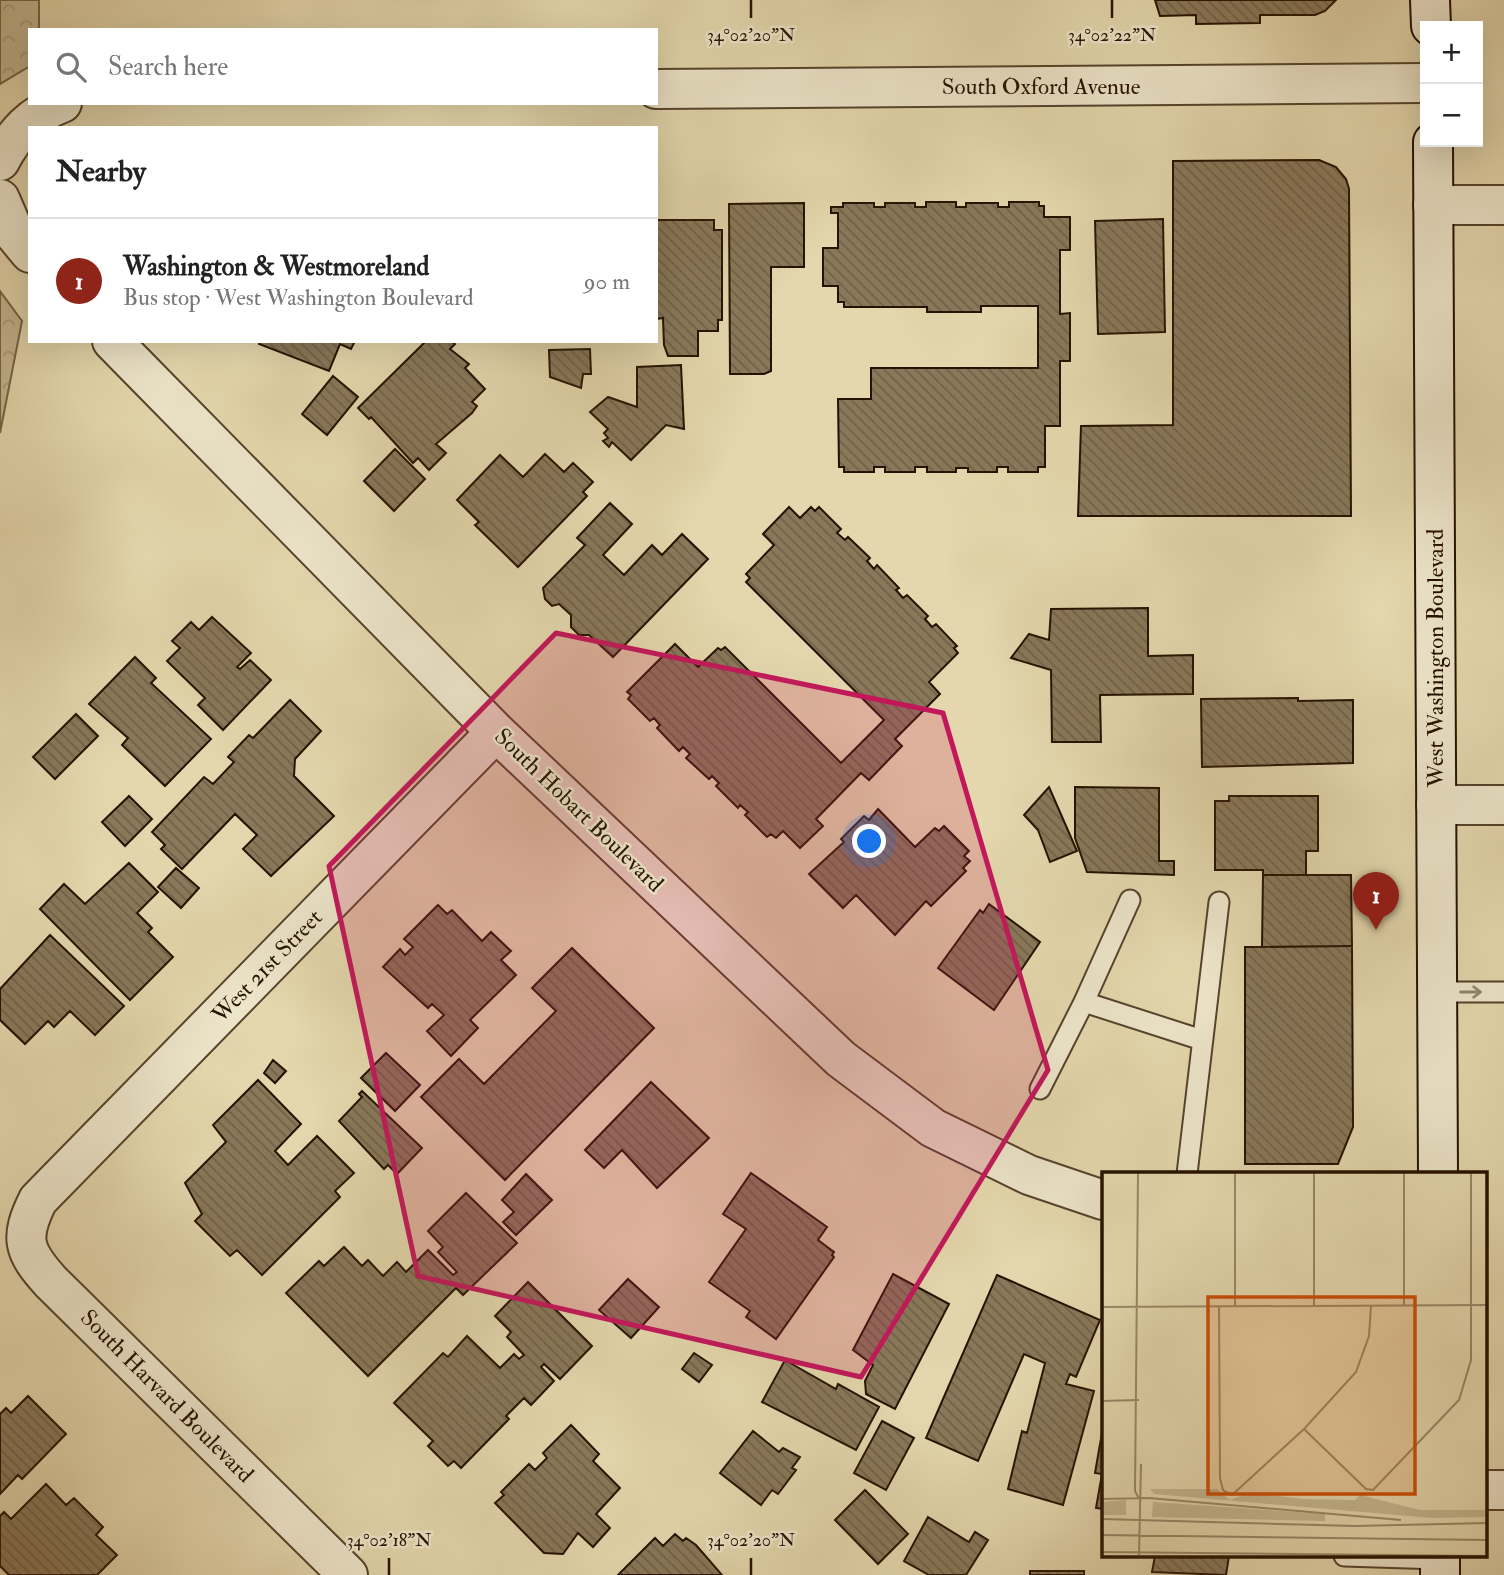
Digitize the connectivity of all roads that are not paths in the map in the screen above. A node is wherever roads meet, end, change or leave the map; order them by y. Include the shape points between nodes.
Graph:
1 (1430, 0) edge
2 (1431, 21) edge
3 (1420, 83) edge
4 (658, 89) edge
5 (58, 105) edge
6 (8, 147) edge
7 (1433, 147) edge
8 (0, 199) edge
9 (1433, 205) junction
10 (1504, 205) edge
11 (28, 251) edge
12 (114, 343) edge
13 (496, 732) junction
14 (1436, 805) junction
15 (1504, 805) edge
16 (1130, 900) dead end
17 (1219, 902) dead end
18 (1437, 992) junction
19 (1504, 992) edge
20 (1084, 1002) junction
21 (1202, 1040) junction
22 (1040, 1088) dead end
23 (1187, 1172) edge
24 (1438, 1172) edge
25 (38, 1200) joint
26 (1102, 1200) edge
27 (1486, 1490) edge
28 (1504, 1490) edge
29 (1371, 1558) edge
30 (1440, 1563) edge
31 (348, 1575) edge

1 - 2 street
3 - 4 street, South Oxford Avenue
5 - 6 street via 37,115
7 - 9 street, West Washington Boulevard
8 - 11 street via 16,236
9 - 10 street
9 - 14 street, West Washington Boulevard
12 - 13 street, South Hobart Boulevard
13 - 25 street, West 21st Street
13 - 26 street, South Hobart Boulevard via 841,1059 933,1128 1029,1175
14 - 15 street
14 - 18 street, West Washington Boulevard
16 - 20 lane
17 - 21 lane
18 -> 19 lane
18 - 24 street, West Washington Boulevard
20 - 21 lane
20 - 22 lane
21 - 23 lane
25 - 31 street, South Harvard Boulevard via 25,1226 30,1259
27 - 28 street
29 - 30 lane

